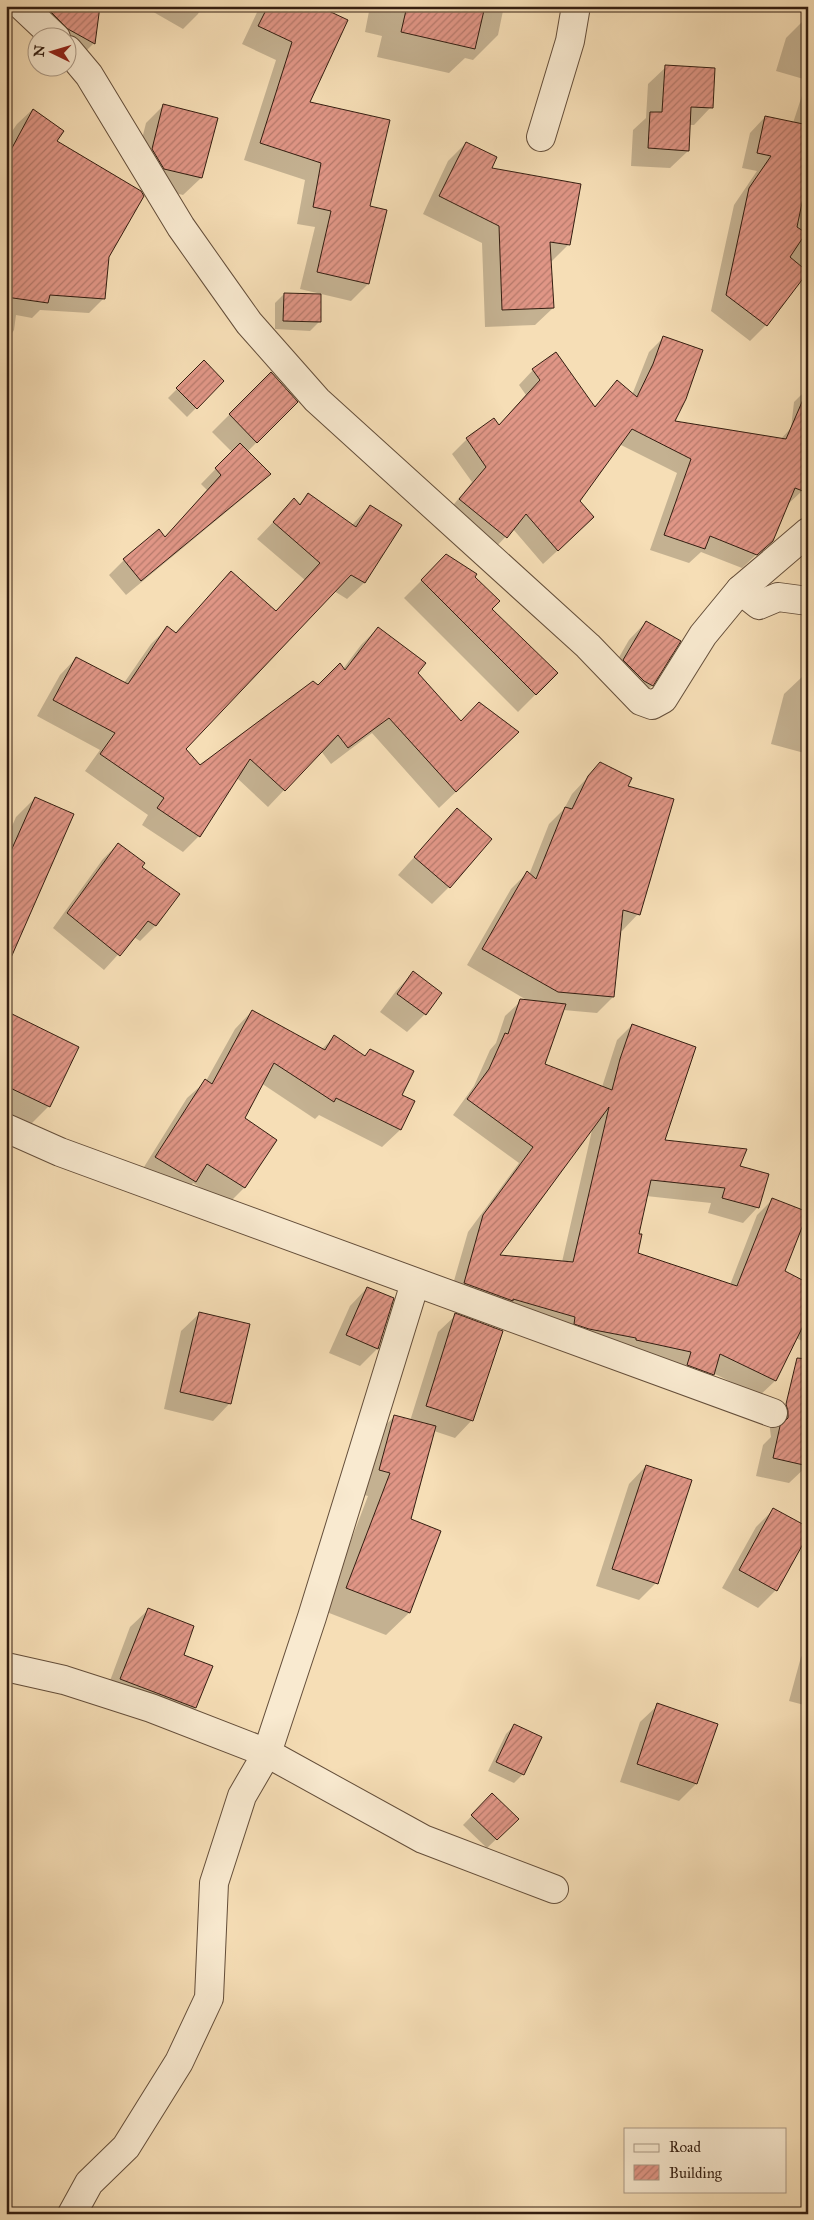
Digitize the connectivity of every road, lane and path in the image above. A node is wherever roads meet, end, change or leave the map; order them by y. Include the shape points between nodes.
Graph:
1 (22, 6) edge
2 (576, 6) edge
3 (45, 28) edge
4 (78, 62) edge
5 (541, 137) dead end
6 (808, 532) edge
7 (740, 590) junction
8 (808, 601) edge
9 (6, 1128) edge
10 (415, 1283) junction
11 (773, 1413) dead end
12 (6, 1667) edge
13 (267, 1753) junction
14 (554, 1890) dead end
15 (72, 2214) edge

1 - 3 street
2 - 5 street via 570,42
4 - 7 street via 180,227 249,322 317,400 588,646 641,701 652,705 663,699 704,635
6 - 7 street
7 - 8 street via 759,605 778,597
9 - 10 street via 60,1152
10 - 11 street
10 - 13 street
12 - 13 street via 64,1680 151,1708
13 - 14 street via 424,1839
13 - 15 street via 242,1796 214,1884 209,1998 179,2062 126,2147 89,2183

